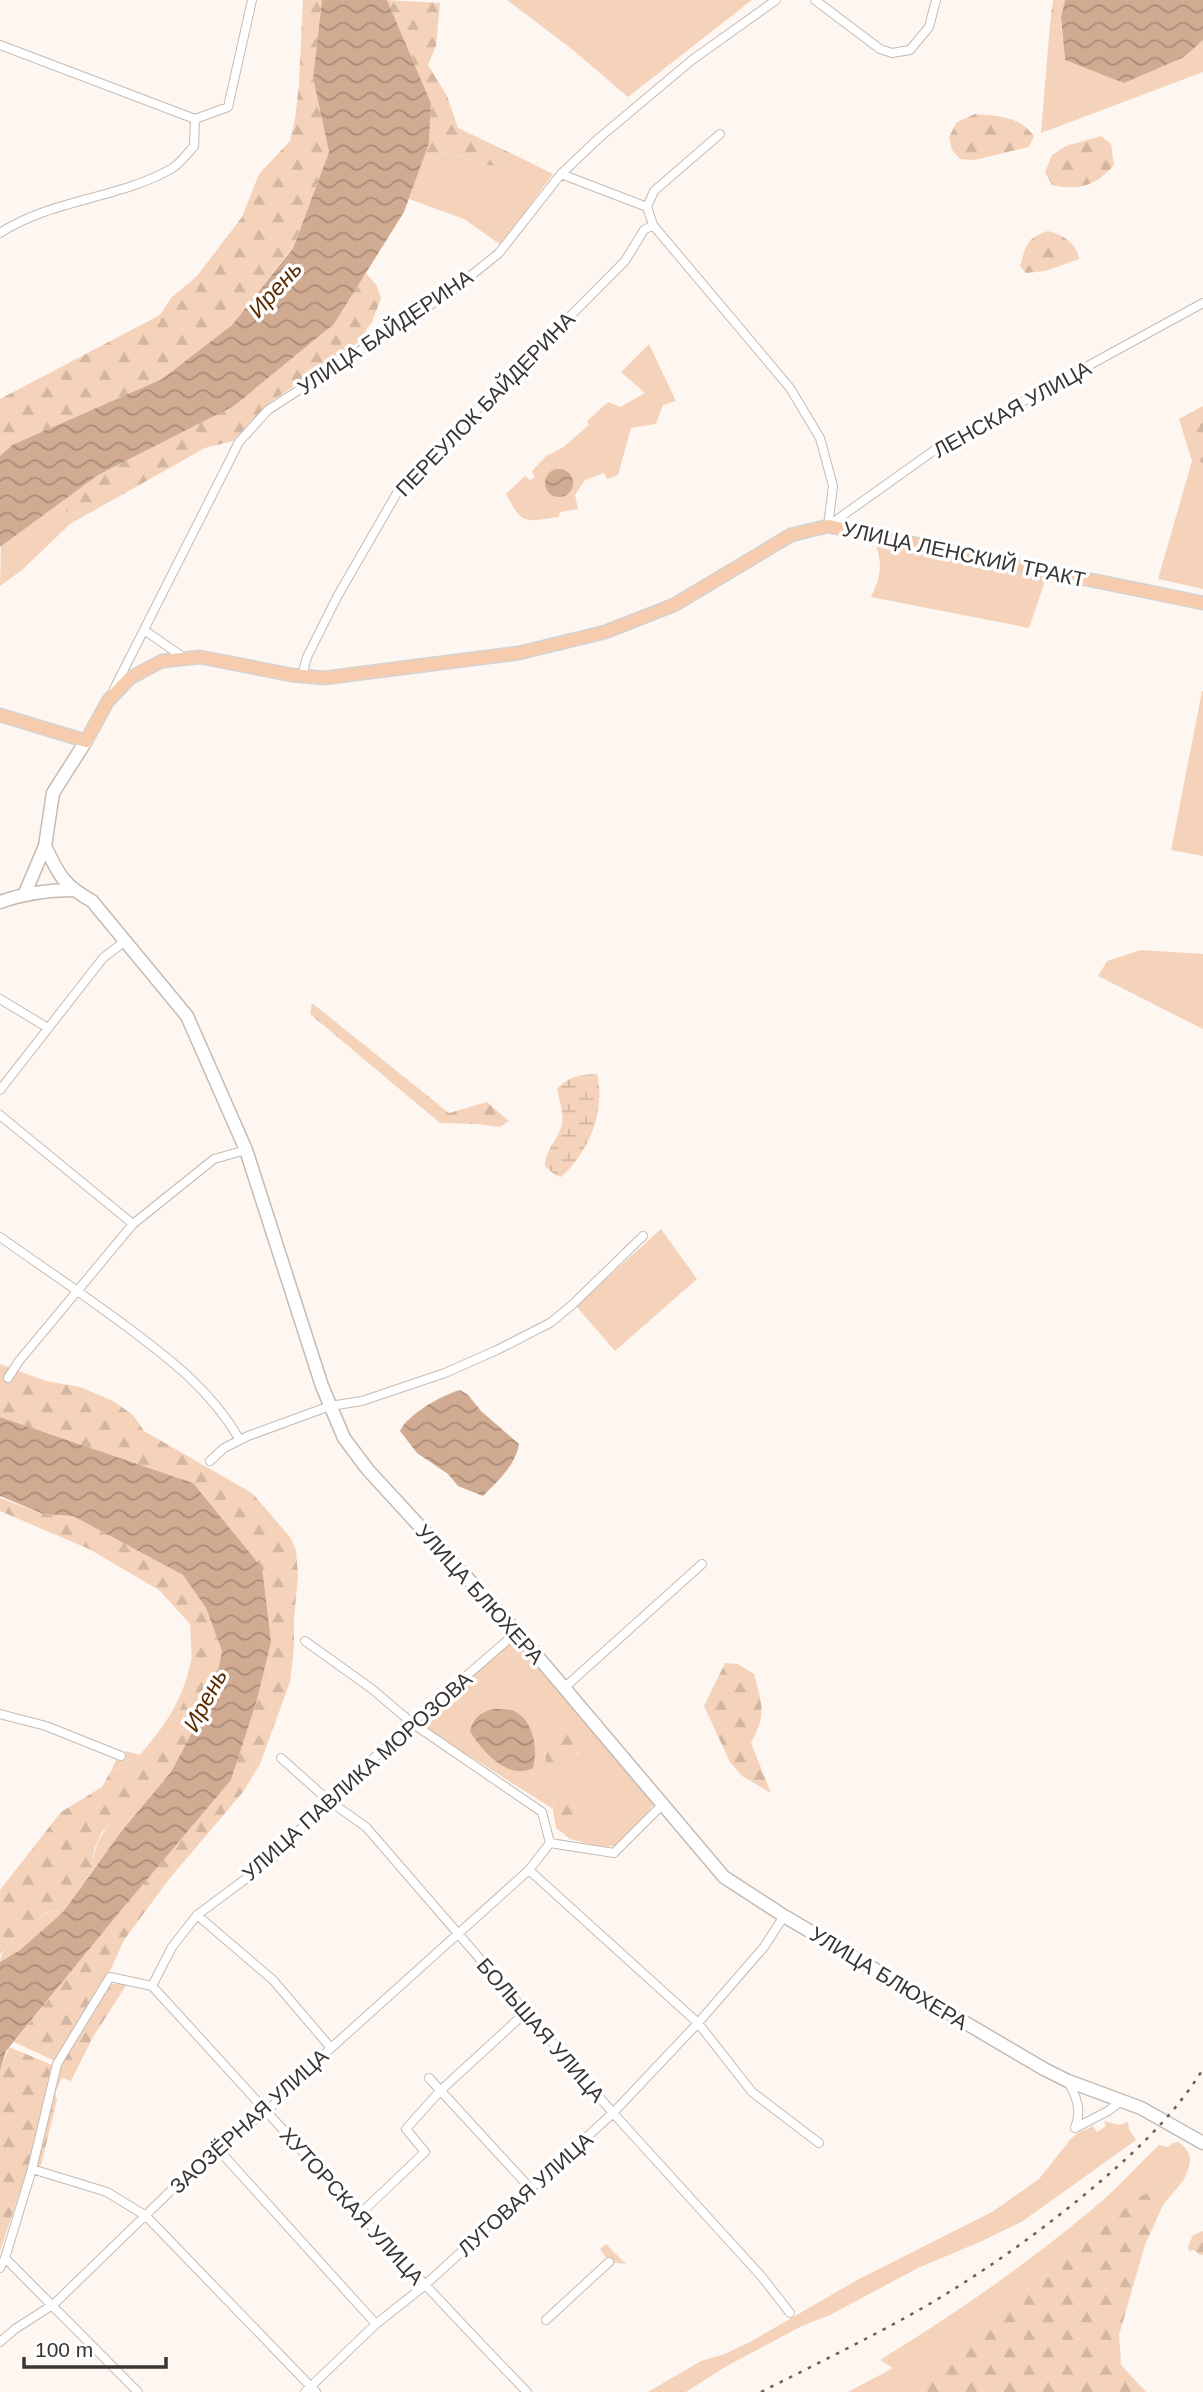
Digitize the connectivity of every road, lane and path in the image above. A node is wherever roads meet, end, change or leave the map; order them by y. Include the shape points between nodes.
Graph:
1 (252, 0) edge
2 (776, 0) edge
3 (815, 0) edge
4 (936, 0) edge
5 (0, 45) edge
6 (195, 119) junction
7 (720, 134) dead end
8 (561, 174) junction
9 (648, 207) junction
10 (653, 225) junction
11 (0, 233) edge
12 (1203, 303) edge
13 (828, 526) junction
14 (1203, 603) edge
15 (144, 630) junction
16 (186, 659) junction
17 (302, 676) junction
18 (108, 701) junction
19 (0, 715) edge
20 (86, 741) junction
21 (46, 846) junction
22 (72, 890) junction
23 (25, 893) junction
24 (0, 902) edge
25 (125, 941) junction
26 (0, 999) edge
27 (48, 1028) junction
28 (0, 1090) edge
29 (0, 1115) edge
30 (246, 1150) junction
31 (134, 1224) junction
32 (643, 1236) dead end
33 (0, 1237) edge
34 (79, 1291) junction
35 (8, 1378) dead end
36 (330, 1406) junction
37 (240, 1440) junction
38 (210, 1461) dead end
39 (702, 1564) dead end
40 (517, 1632) junction
41 (305, 1641) dead end
42 (564, 1688) junction
43 (0, 1714) edge
44 (412, 1723) junction
45 (121, 1756) dead end
46 (281, 1758) dead end
47 (328, 1800) junction
48 (663, 1804) junction
49 (551, 1843) junction
50 (529, 1870) junction
51 (197, 1915) junction
52 (784, 1916) junction
53 (457, 1933) junction
54 (152, 1986) junction
55 (526, 2012) junction
56 (698, 2023) junction
57 (331, 2048) junction
58 (429, 2078) dead end
59 (1068, 2081) junction
60 (440, 2091) junction
61 (1121, 2101) junction
62 (267, 2111) junction
63 (613, 2113) junction
64 (818, 2143) dead end
65 (1203, 2143) edge
66 (216, 2147) junction
67 (32, 2169) junction
68 (531, 2189) junction
69 (361, 2213) junction
70 (146, 2216) junction
71 (5, 2258) junction
72 (609, 2262) dead end
73 (0, 2269) edge
74 (424, 2286) junction
75 (54, 2305) junction
76 (790, 2313) dead end
77 (546, 2319) dead end
78 (376, 2324) junction
79 (0, 2342) edge
80 (310, 2390) edge
81 (138, 2392) edge
82 (527, 2392) edge

1 - 6 street via 228,107
2 - 8 street, УЛИЦА БАЙДЕРИНА via 692,60
3 - 4 street via 880,49 891,52 910,50 929,27
5 - 6 street
6 - 11 street via 194,146 173,168 21,219
7 - 9 street via 654,191
8 - 9 street
8 - 15 street, УЛИЦА БАЙДЕРИНА via 499,253 452,291 268,410 253,426 239,442
9 - 10 street
10 - 13 street via 790,388 820,438 833,486
10 - 17 street, ПЕРЕУЛОК БАЙДЕРИНА via 625,261 401,486 337,597
12 - 13 street, ЛЕНСКАЯ УЛИЦА via 936,449
13 - 14 main road, УЛИЦА ЛЕНСКИЙ ТРАКТ
13 - 17 main road, УЛИЦА ЛЕНСКИЙ ТРАКТ via 791,535 674,605 605,632 519,653 324,678
15 - 16 street
15 - 18 street, УЛИЦА БАЙДЕРИНА
16 - 17 main road, УЛИЦА ЛЕНСКИЙ ТРАКТ via 200,657
16 - 18 main road, УЛИЦА ЛЕНСКИЙ ТРАКТ via 162,661 130,678
18 - 20 main road, УЛИЦА ЛЕНСКИЙ ТРАКТ
19 - 20 main road
20 - 21 street via 53,793
21 - 22 street, УЛИЦА БЛЮХЕРА
21 - 23 street
22 - 23 street
22 - 25 street, УЛИЦА БЛЮХЕРА via 92,901
23 - 24 street
25 - 27 street via 103,958
25 - 30 street, УЛИЦА БЛЮХЕРА via 187,1016
26 - 27 street
27 - 28 street
29 - 31 street
30 - 31 street via 214,1160
30 - 36 street, УЛИЦА БЛЮХЕРА
31 - 34 street
32 - 36 street via 550,1323 445,1373 362,1401
33 - 34 street
34 - 35 street
34 - 37 street via 176,1363 225,1415
36 - 37 street
36 - 40 street, УЛИЦА БЛЮХЕРА via 344,1438 368,1471
37 - 38 street
39 - 42 street
40 - 42 street, УЛИЦА БЛЮХЕРА
40 - 44 street, УЛИЦА ПАВЛИКА МОРОЗОВА
41 - 44 street
42 - 48 street, УЛИЦА БЛЮХЕРА
43 - 45 street via 46,1726
44 - 47 street, УЛИЦА ПАВЛИКА МОРОЗОВА
44 - 49 street via 542,1812
46 - 47 street, БОЛЬШАЯ УЛИЦА
47 - 51 street, УЛИЦА ПАВЛИКА МОРОЗОВА via 271,1860
47 - 53 street, БОЛЬШАЯ УЛИЦА via 366,1827
48 - 49 street via 614,1853
48 - 52 street, УЛИЦА БЛЮХЕРА via 724,1877
49 - 50 street, ЗАОЗЁРНАЯ УЛИЦА
50 - 53 street, ЗАОЗЁРНАЯ УЛИЦА
50 - 56 street
51 - 54 street, УЛИЦА ПАВЛИКА МОРОЗОВА via 172,1947
51 - 57 street via 273,1980
52 - 56 street, ЛУГОВАЯ УЛИЦА via 764,1947
52 - 59 street, УЛИЦА БЛЮХЕРА
53 - 55 street, БОЛЬШАЯ УЛИЦА
53 - 57 street, ЗАОЗЁРНАЯ УЛИЦА
54 - 62 street, ХУТОРСКАЯ УЛИЦА
54 - 67 street via 110,1977 57,2064
55 - 60 street
55 - 63 street, БОЛЬШАЯ УЛИЦА
56 - 63 street, ЛУГОВАЯ УЛИЦА
56 - 64 street via 752,2092
57 - 62 street, ЗАОЗЁРНАЯ УЛИЦА
58 - 60 street
59 - 61 street, УЛИЦА БЛЮХЕРА
59 - 61 street via 1078,2104 1075,2128
60 - 68 street
60 - 69 street via 406,2129 425,2152
61 - 65 street, УЛИЦА БЛЮХЕРА
62 - 66 street, ЗАОЗЁРНАЯ УЛИЦА
62 - 69 street, ХУТОРСКАЯ УЛИЦА
63 - 68 street, ЛУГОВАЯ УЛИЦА
63 - 76 street, БОЛЬШАЯ УЛИЦА
66 - 70 street, ЗАОЗЁРНАЯ УЛИЦА
66 - 78 street
67 - 70 street via 107,2192
67 - 71 street
68 - 74 street, ЛУГОВАЯ УЛИЦА
69 - 74 street, ХУТОРСКАЯ УЛИЦА
70 - 75 street, ЗАОЗЁРНАЯ УЛИЦА
70 - 80 street
71 - 73 street
71 - 75 street
72 - 77 street
74 - 78 street, ЛУГОВАЯ УЛИЦА
74 - 82 street, ХУТОРСКАЯ УЛИЦА
75 - 79 street, ЗАОЗЁРНАЯ УЛИЦА
75 - 81 street
78 - 80 street, ЛУГОВАЯ УЛИЦА

